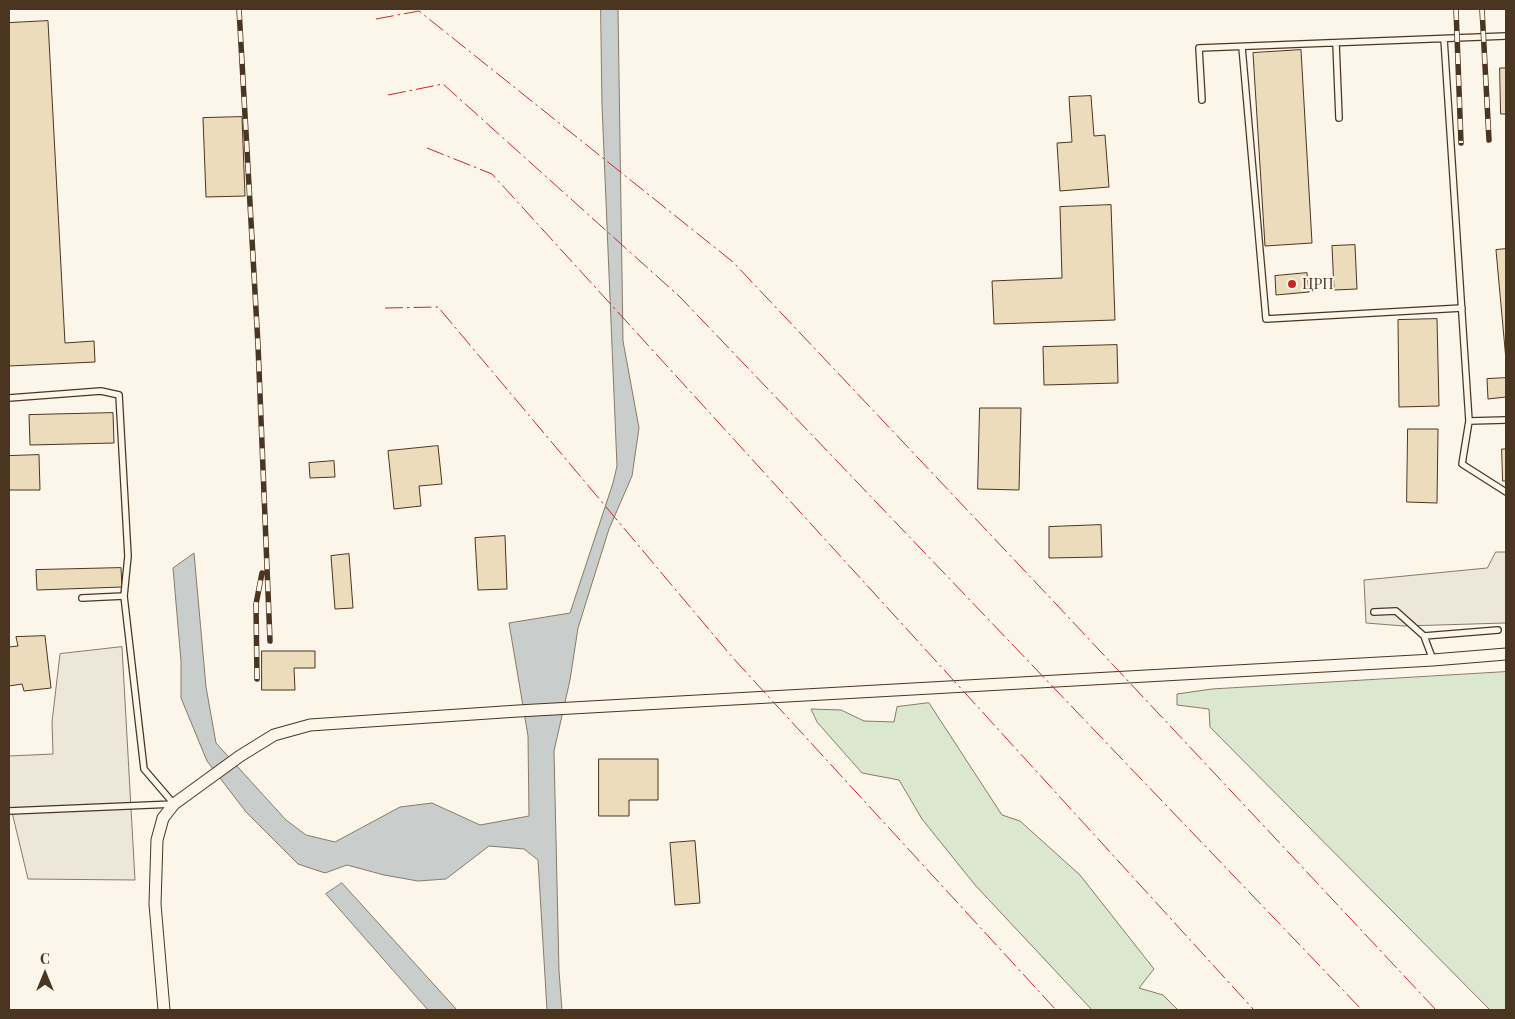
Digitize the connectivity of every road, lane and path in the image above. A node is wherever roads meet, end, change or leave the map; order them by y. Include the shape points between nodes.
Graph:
1 (1506, 36) edge
2 (1444, 39) junction
3 (1336, 43) junction
4 (1242, 47) junction
5 (1202, 100) dead end
6 (1339, 118) dead end
7 (1462, 308) junction
8 (9, 398) edge
9 (1506, 420) edge
10 (1469, 421) junction
11 (1506, 492) edge
12 (124, 596) junction
13 (82, 598) dead end
14 (1374, 612) dead end
15 (1498, 630) dead end
16 (1424, 636) junction
17 (1506, 654) edge
18 (1433, 660) junction
19 (174, 804) junction
20 (9, 811) edge
21 (164, 1010) edge

1 - 2 lane
2 - 3 lane
2 - 7 lane
3 - 4 lane
3 - 6 lane
4 - 5 lane via 1199,48
4 - 7 lane via 1266,319
7 - 10 lane
8 - 12 lane via 101,391 119,395 128,556
9 - 10 lane
10 - 11 lane via 1462,464
12 - 13 lane
12 - 19 lane via 144,769
14 - 16 lane via 1396,611
15 - 16 lane
16 - 18 lane
17 - 18 street
18 - 19 street via 310,725 274,735
19 - 20 lane
19 - 21 street via 163,818 157,840 155,904

